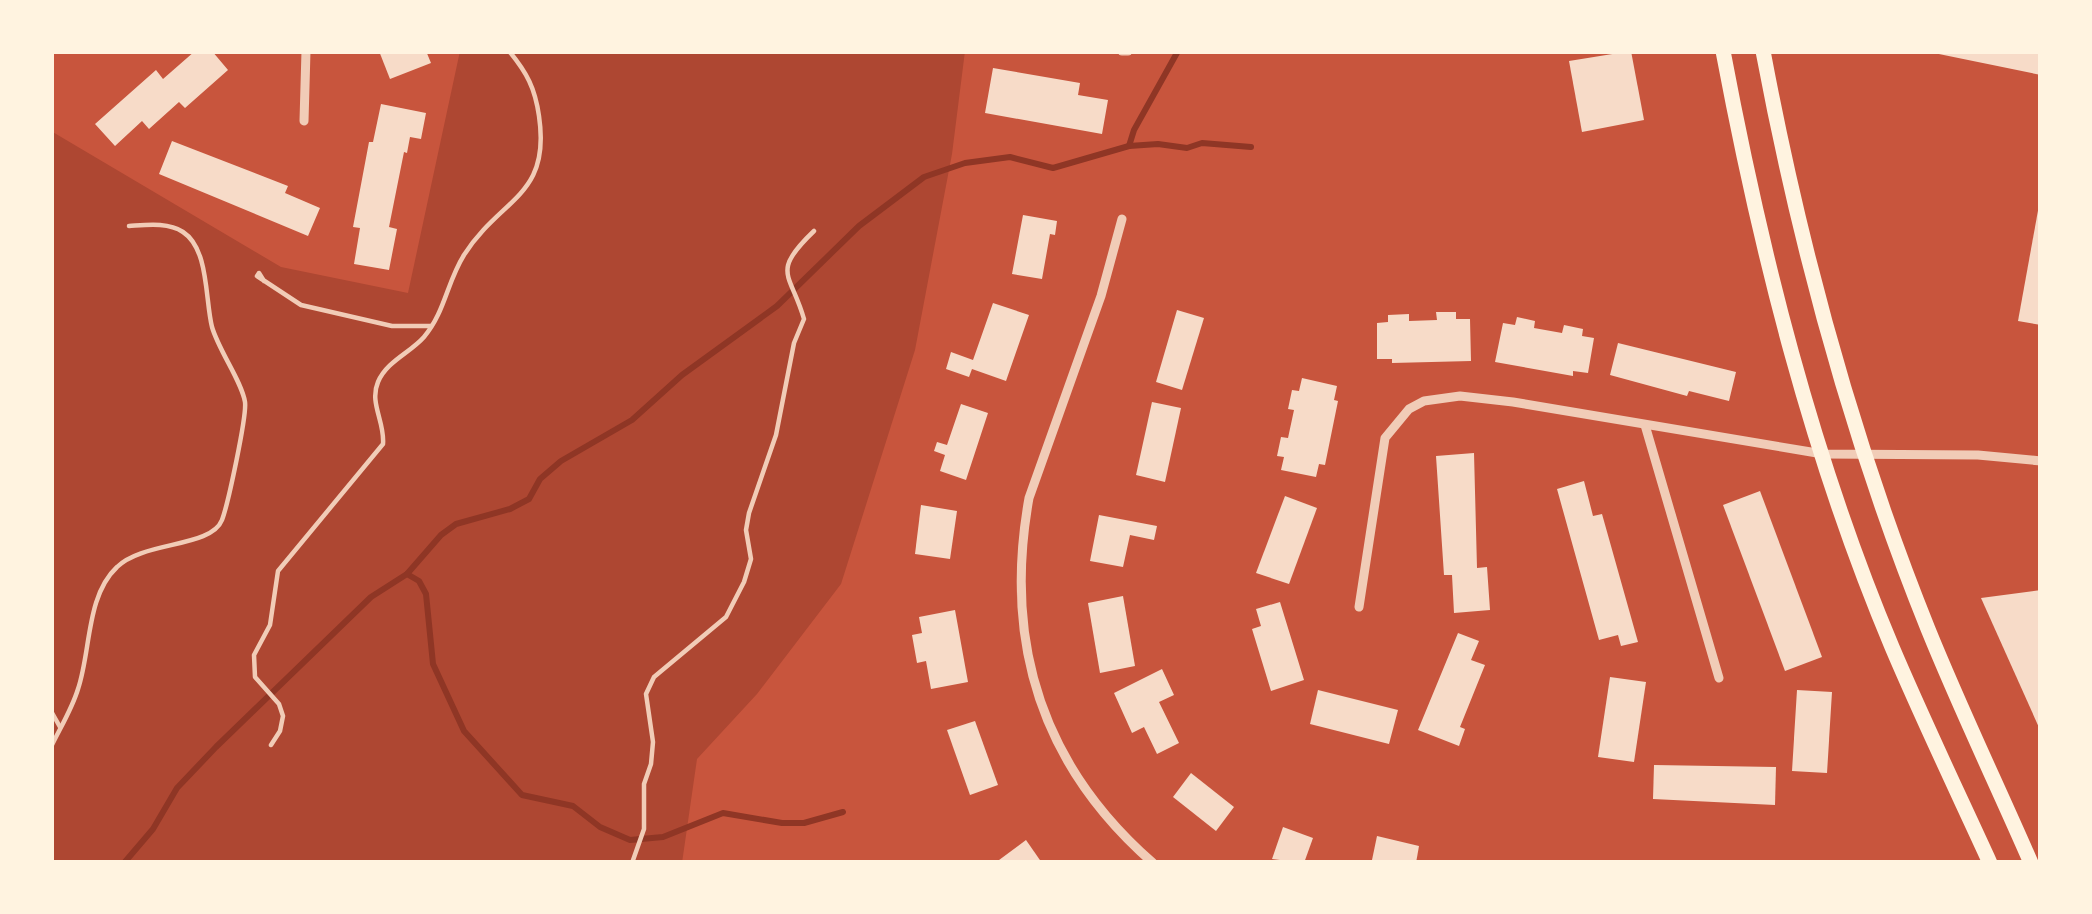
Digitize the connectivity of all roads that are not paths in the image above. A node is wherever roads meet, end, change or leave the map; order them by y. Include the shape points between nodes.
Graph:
1 (306, 51) edge
2 (509, 51) edge
3 (1723, 51) edge
4 (1763, 51) edge
5 (304, 122) dead end
6 (1122, 219) dead end
7 (129, 226) dead end
8 (814, 231) dead end
9 (264, 281) dead end
10 (431, 326) junction
11 (1646, 425) junction
12 (1864, 453) junction
13 (1822, 454) junction
14 (2041, 461) edge
15 (1359, 607) dead end
16 (1719, 678) dead end
17 (51, 711) edge
18 (60, 727) junction
19 (271, 745) dead end
20 (51, 747) edge
21 (632, 863) edge
22 (1153, 863) edge
23 (1990, 863) edge
24 (2031, 863) edge

1 - 5 street
2 - 10 lane via 535,90 543,155 533,178 466,251
3 - 13 main road via 1765,255
4 - 12 main road via 1804,245
6 - 22 street via 1029,498 1021,614 1052,734 1100,810
7 - 18 lane via 183,231 198,248 213,330 245,398 245,419 221,523 209,536 146,549 117,566 100,591 77,693
8 - 21 lane via 787,268 804,319 749,513 744,582 726,617 654,677 646,694 653,742 644,829
9 - 10 lane via 301,305 392,326
10 - 19 lane via 376,385 383,444 278,571 270,626 254,655 255,677 283,716
11 - 13 street
11 - 15 street via 1460,397 1409,409 1380,454
11 - 16 street
12 - 13 street
12 - 14 street
12 - 24 main road via 1928,628
13 - 23 main road via 1891,644
17 - 18 lane
18 - 20 lane

